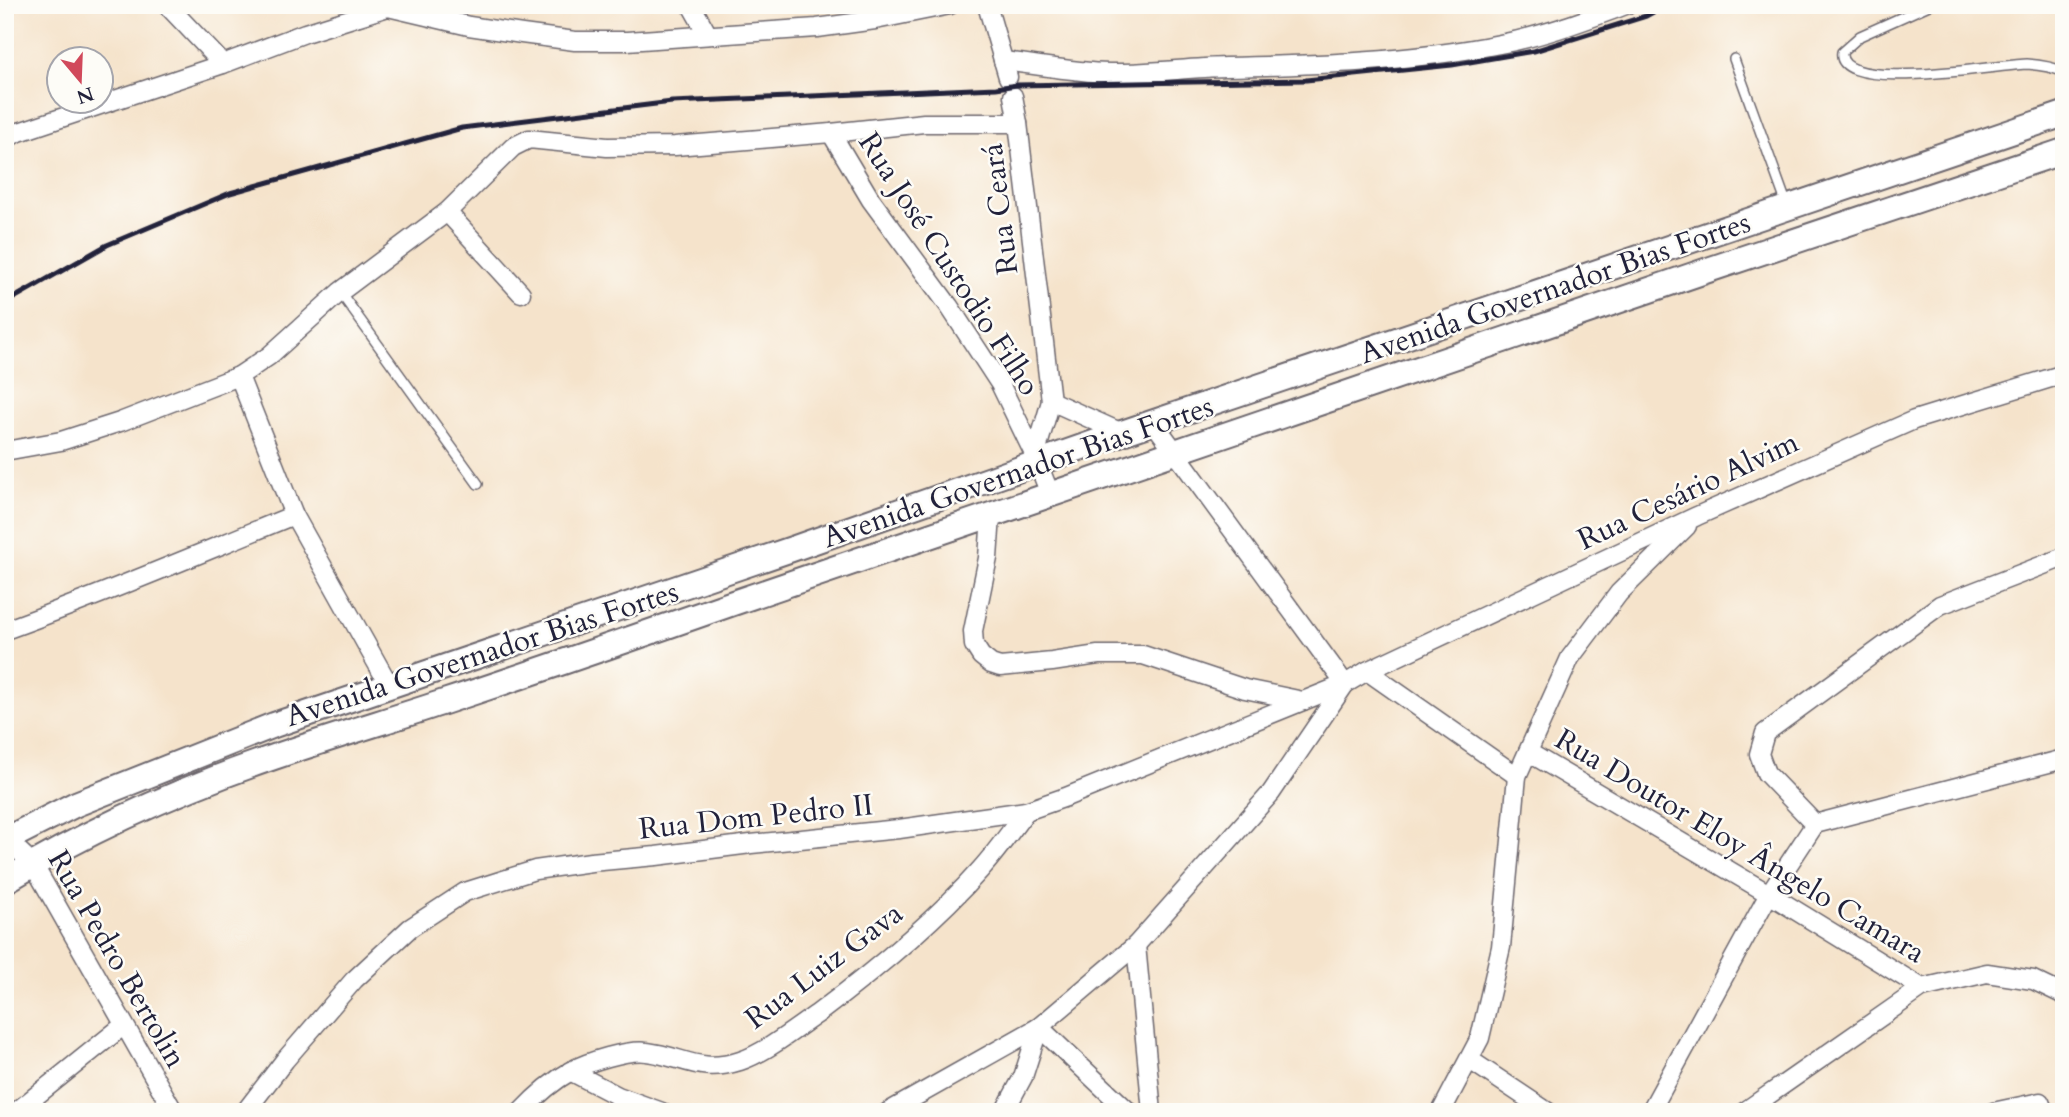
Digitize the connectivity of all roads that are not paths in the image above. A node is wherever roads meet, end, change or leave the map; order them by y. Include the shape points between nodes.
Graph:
1 (167, 5) edge
2 (691, 5) edge
3 (950, 5) edge
4 (987, 5) edge
5 (1626, 5) edge
6 (1929, 5) edge
7 (387, 6) edge
8 (709, 35) junction
9 (1734, 59) dead end
10 (223, 64) junction
11 (2064, 72) edge
12 (1013, 96) dead end
13 (2063, 115) edge
14 (1018, 123) junction
15 (831, 133) junction
16 (9, 134) edge
17 (2064, 151) edge
18 (1780, 210) junction
19 (447, 212) junction
20 (1783, 244) junction
21 (341, 292) junction
22 (521, 293) dead end
23 (1528, 296) junction
24 (1539, 327) junction
25 (2064, 374) edge
26 (239, 376) junction
27 (1051, 401) junction
28 (1154, 423) junction
29 (1122, 433) junction
30 (5, 451) edge
31 (1175, 451) junction
32 (1036, 459) junction
33 (478, 484) dead end
34 (1050, 494) junction
35 (294, 515) junction
36 (991, 516) junction
37 (1697, 516) junction
38 (792, 549) junction
39 (2064, 557) edge
40 (803, 579) junction
41 (5, 630) edge
42 (431, 671) junction
43 (1367, 671) junction
44 (1345, 684) junction
45 (389, 685) junction
46 (1303, 701) junction
47 (446, 702) junction
48 (1528, 752) junction
49 (2064, 759) edge
50 (2035, 767) junction
51 (2064, 773) edge
52 (1517, 776) junction
53 (1026, 811) junction
54 (1815, 824) junction
55 (6, 840) edge
56 (33, 864) junction
57 (5, 881) edge
58 (1769, 894) junction
59 (1136, 946) junction
60 (1922, 988) junction
61 (2064, 995) edge
62 (124, 1025) junction
63 (1039, 1027) junction
64 (1470, 1060) junction
65 (570, 1072) junction
66 (16, 1112) edge
67 (174, 1112) edge
68 (245, 1112) edge
69 (522, 1112) edge
70 (662, 1112) edge
71 (888, 1112) edge
72 (1004, 1112) edge
73 (1129, 1112) edge
74 (1152, 1112) edge
75 (1441, 1112) edge
76 (1548, 1112) edge
77 (1650, 1112) edge
78 (1744, 1112) edge
79 (1993, 1112) edge
80 (2044, 1112) edge

1 - 10 street
2 - 8 street
3 - 8 street via 817,28
4 - 5 street via 1006,69 1145,73 1428,57 1502,44
6 - 11 lane via 1860,36 1842,52 1842,62 1865,73 1917,75 2026,64
7 - 8 street via 469,26 575,41
7 - 10 street
9 - 18 lane
10 - 16 street
12 - 14 street, Rua Ceará
13 - 18 main road, Avenida Governador Bias Fortes
14 - 15 street via 924,123
14 - 27 street, Rua Ceará
15 - 19 street via 675,146 607,147 529,139 513,147
15 - 32 street, Rua José Custodio Filho via 871,200 1000,384
17 - 20 main road, Avenida Governador Bias Fortes
18 - 20 main road
18 - 23 main road, Avenida Governador Bias Fortes
19 - 21 street
19 - 22 street
20 - 24 main road, Avenida Governador Bias Fortes
21 - 26 street via 269,356
21 - 33 lane
23 - 24 main road
23 - 28 main road, Avenida Governador Bias Fortes
24 - 31 main road, Avenida Governador Bias Fortes
25 - 37 street, Rua Cesário Alvim via 1914,419
26 - 30 street via 61,441
26 - 35 street
27 - 29 street
27 - 32 street, Rua Ceará
28 - 29 main road, Avenida Governador Bias Fortes
28 - 31 street
29 - 32 main road, Avenida Governador Bias Fortes
31 - 34 main road, Avenida Governador Bias Fortes
31 - 44 street
32 - 34 street
32 - 38 main road, Avenida Governador Bias Fortes
34 - 36 main road, Avenida Governador Bias Fortes
35 - 41 street
35 - 45 street
36 - 40 main road, Avenida Governador Bias Fortes
36 - 46 street via 988,558 973,631 974,645 991,664 1000,667 1098,655 1143,655 1245,689
37 - 43 street, Rua Cesário Alvim
37 - 48 street via 1619,593 1570,659
38 - 40 main road
38 - 42 main road, Avenida Governador Bias Fortes
39 - 54 street via 1940,605 1765,733 1759,754 1766,773
40 - 47 main road, Avenida Governador Bias Fortes
42 - 45 main road, Avenida Governador Bias Fortes
42 - 47 main road
43 - 44 street, Rua Cesário Alvim
43 - 52 street
44 - 46 street, Rua Dom Pedro II
44 - 59 street via 1271,793
45 - 55 main road, Avenida Governador Bias Fortes via 178,762 76,804
46 - 53 street, Rua Dom Pedro II
47 - 56 main road, Avenida Governador Bias Fortes via 271,758 139,810
48 - 52 street
48 - 58 street, Rua Doutor Eloy Ângelo Camara
49 - 50 street
50 - 51 street
50 - 54 street
52 - 64 street via 1501,947 1480,1038
53 - 65 street, Rua Luiz Gava via 939,913 829,1004 766,1048 718,1067 645,1051 619,1054
53 - 68 street, Rua Dom Pedro II via 580,863 535,870 465,892 410,928 354,980
54 - 58 street
55 - 56 street, Rua Pedro Bertolin
56 - 57 main road, Avenida Governador Bias Fortes
56 - 62 street, Rua Pedro Bertolin
58 - 60 street, Rua Doutor Eloy Ângelo Camara
58 - 77 street
59 - 63 street
59 - 74 street
60 - 61 street via 1987,973 2033,980
60 - 78 street
62 - 66 street
62 - 67 street, Rua Pedro Bertolin
63 - 71 street
63 - 72 street via 1023,1077
63 - 73 street
64 - 75 street
64 - 76 street
65 - 69 street, Rua Luiz Gava
65 - 70 street
79 - 80 street via 2040,1102

